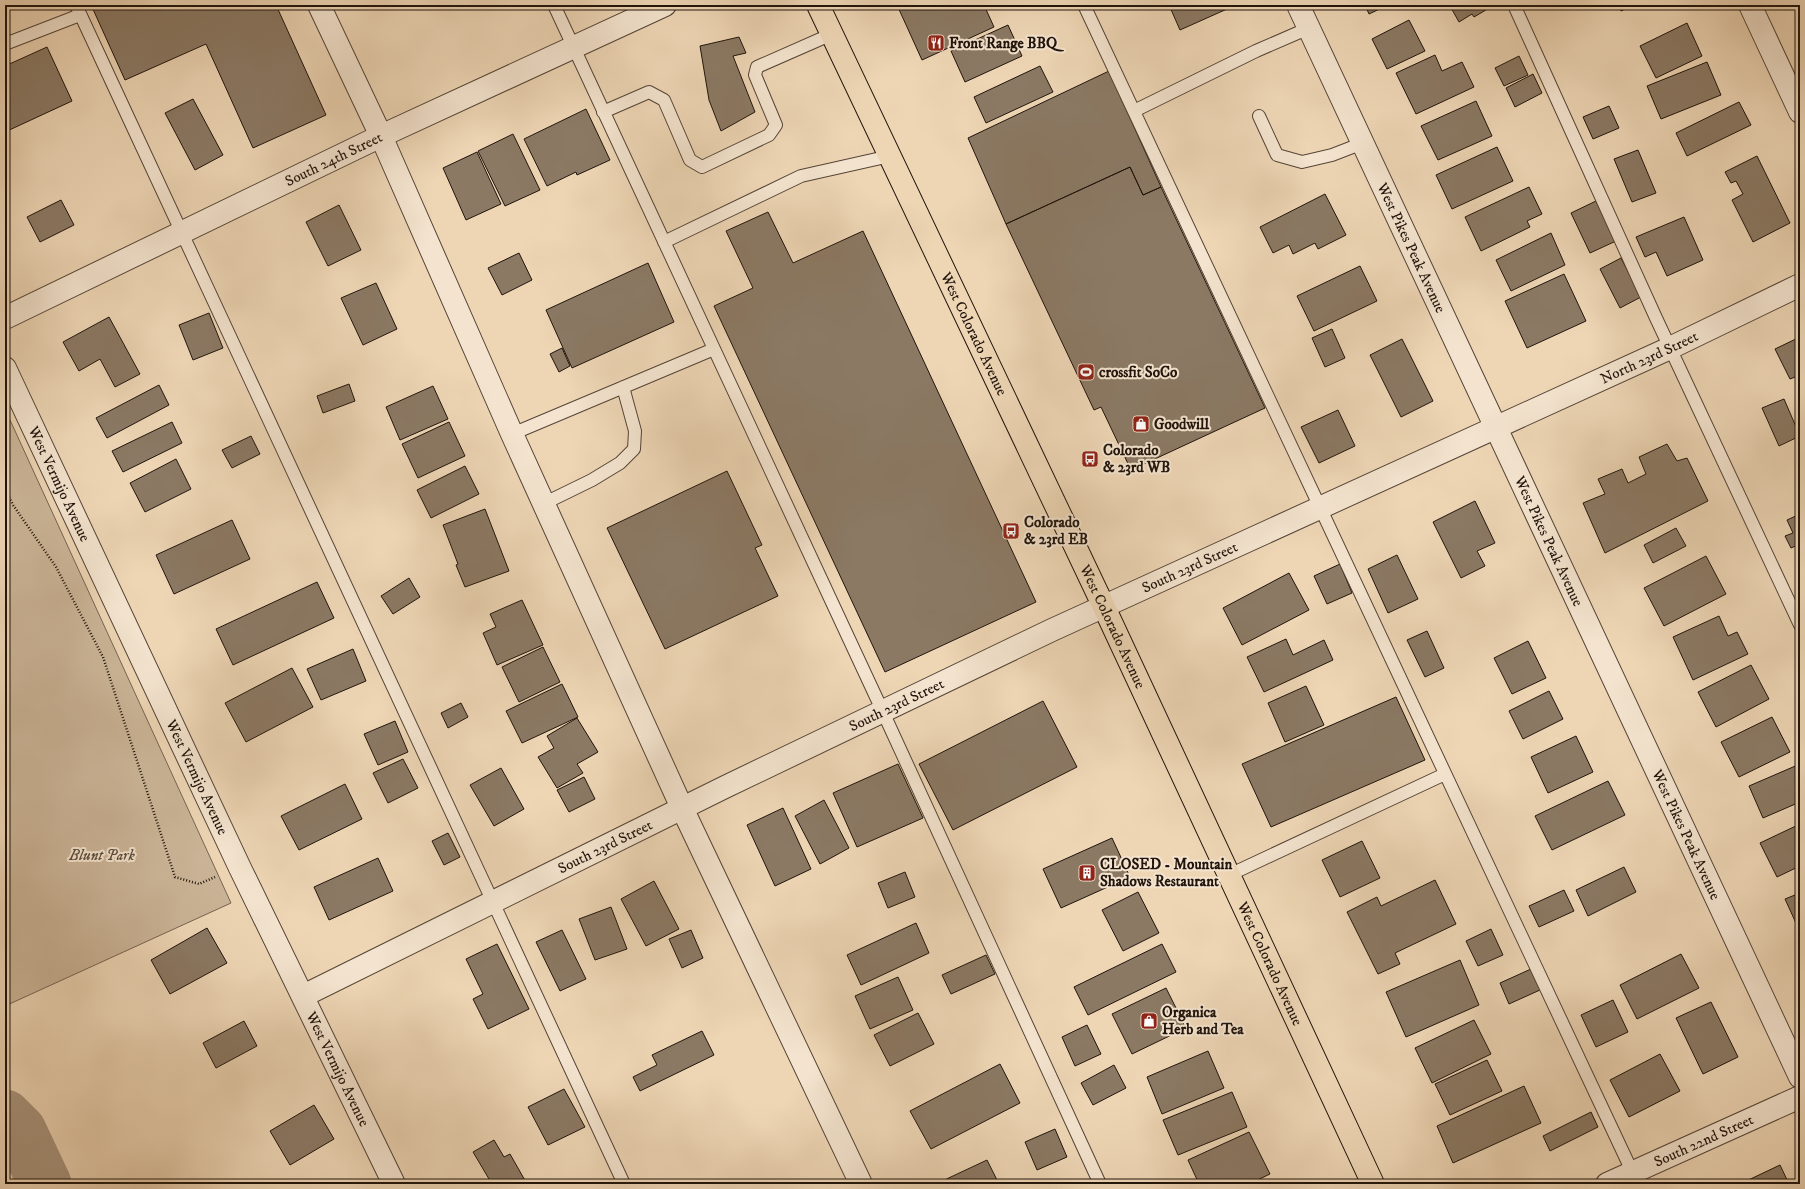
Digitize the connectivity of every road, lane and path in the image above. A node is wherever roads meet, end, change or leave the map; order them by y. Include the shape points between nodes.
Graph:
1 (319, 5) edge
2 (554, 5) edge
3 (665, 5) edge
4 (818, 5) edge
5 (1084, 5) edge
6 (1298, 5) edge
7 (1514, 5) edge
8 (1750, 5) edge
9 (78, 10) edge
10 (1309, 28) junction
11 (832, 34) junction
12 (5, 44) edge
13 (573, 48) junction
14 (1134, 111) junction
15 (603, 112) junction
16 (1800, 112) edge
17 (1259, 116) dead end
18 (381, 136) junction
19 (1363, 143) junction
20 (890, 156) junction
21 (181, 233) junction
22 (664, 242) junction
23 (1800, 285) edge
24 (5, 318) edge
25 (1670, 348) junction
26 (714, 349) junction
27 (5, 368) edge
28 (623, 387) junction
29 (1496, 427) junction
30 (512, 434) junction
31 (5, 489) edge
32 (544, 503) junction
33 (1320, 508) junction
34 (1104, 607) junction
35 (1800, 625) edge
36 (883, 712) junction
37 (1445, 774) junction
38 (682, 808) junction
39 (240, 868) junction
40 (1229, 875) junction
41 (494, 903) junction
42 (303, 996) junction
43 (1800, 1077) edge
44 (1800, 1097) edge
45 (1636, 1178) edge
46 (394, 1184) edge
47 (624, 1184) edge
48 (860, 1184) edge
49 (1100, 1184) edge
50 (1373, 1184) edge
51 (1607, 1184) edge

1 - 18 street
2 - 13 lane
3 - 13 street, South 24th Street
4 - 11 main road, West Colorado Avenue
5 - 14 lane
6 - 10 street, West Pikes Peak Avenue
7 - 25 lane
8 - 16 street
9 - 12 lane
9 - 21 lane
10 - 14 lane
10 - 19 street, West Pikes Peak Avenue
11 - 15 lane via 757,67 755,75 776,125 770,135 702,167 690,160 664,100 649,92
11 - 20 main road, West Colorado Avenue
13 - 15 lane
13 - 18 street, South 24th Street
14 - 33 lane
15 - 22 lane
17 - 19 lane via 1277,155 1302,162 1332,155
18 - 21 street, South 24th Street
18 - 30 street
19 - 29 street, West Pikes Peak Avenue
20 - 22 lane via 801,176
20 - 34 main road, West Colorado Avenue
21 - 24 street, South 24th Street
21 - 41 lane
22 - 26 lane
23 - 25 street, North 23rd Street
25 - 29 street, North 23rd Street
25 - 35 lane
26 - 28 lane
26 - 36 lane
27 - 39 street, West Vermijo Avenue
28 - 30 lane
28 - 32 lane via 635,431 634,449 620,463 592,480
29 - 33 street, South 23rd Street
29 - 43 street, West Pikes Peak Avenue
30 - 32 street
31 - 39 path via 13,505 56,567 103,657 175,877 199,884
32 - 38 street
33 - 34 street, South 23rd Street
33 - 37 lane
34 - 36 street, South 23rd Street
34 - 40 main road, West Colorado Avenue
36 - 38 street, South 23rd Street
36 - 49 lane
37 - 40 lane
37 - 45 lane
38 - 41 street, South 23rd Street
38 - 48 street
39 - 42 street, West Vermijo Avenue
40 - 50 main road, West Colorado Avenue
41 - 42 street, South 23rd Street
41 - 47 lane
42 - 46 street, West Vermijo Avenue
44 - 45 street, South 22nd Street
45 - 51 street, South 22nd Street

